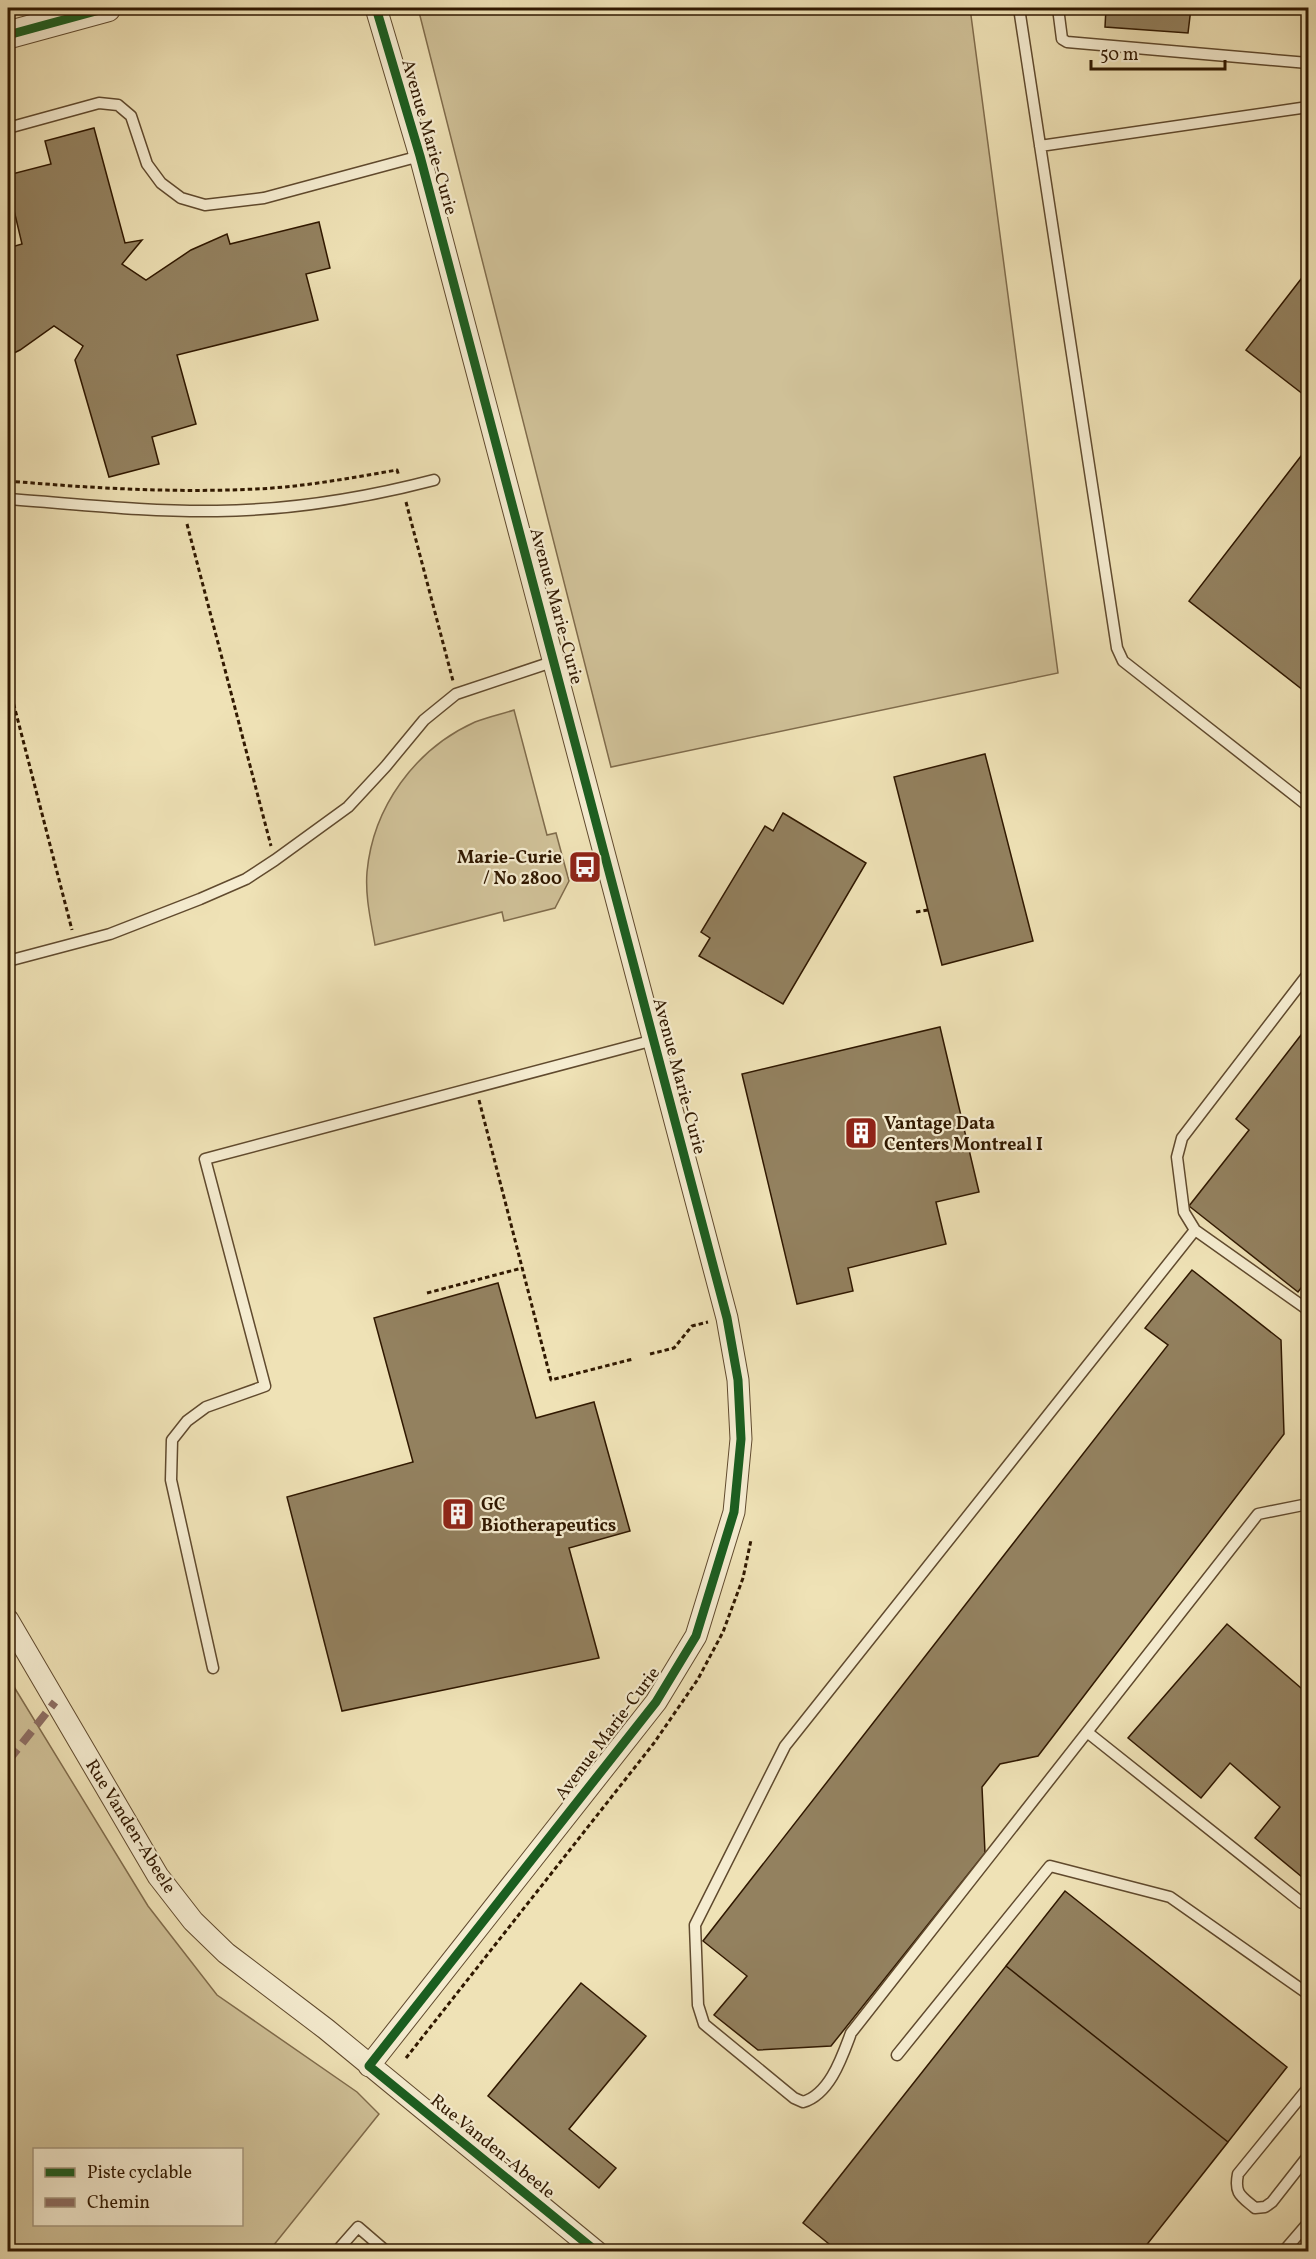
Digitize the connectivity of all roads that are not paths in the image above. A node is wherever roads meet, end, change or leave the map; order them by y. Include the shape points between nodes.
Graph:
1 (107, 8) edge
2 (376, 8) edge
3 (390, 8) edge
4 (1018, 8) edge
5 (1058, 8) edge
6 (8, 35) edge
7 (1308, 63) edge
8 (1308, 107) edge
9 (8, 128) edge
10 (1040, 146) junction
11 (420, 156) junction
12 (434, 480) dead end
13 (8, 499) edge
14 (555, 662) junction
15 (1308, 806) edge
16 (8, 961) edge
17 (1308, 974) edge
18 (654, 1040) junction
19 (1195, 1230) junction
20 (1308, 1310) edge
21 (1308, 1504) edge
22 (8, 1620) edge
23 (213, 1668) dead end
24 (1087, 1732) junction
25 (1308, 1903) edge
26 (1308, 1994) edge
27 (897, 2055) dead end
28 (369, 2066) junction
29 (1308, 2088) edge
30 (1308, 2156) edge
31 (1308, 2223) edge
32 (336, 2252) edge
33 (387, 2252) edge
34 (597, 2252) edge
35 (1283, 2252) edge

1 - 6 street
2 - 11 street, Avenue Marie-Curie
3 - 11 street, Avenue Marie-Curie
4 - 10 lane
5 - 7 lane via 1062,39 1067,42
8 - 10 lane
9 - 11 lane via 99,103 118,105 131,116 147,164 160,183 181,198 205,205 264,198
10 - 15 lane via 1117,648 1123,661
11 - 14 street, Avenue Marie-Curie
12 - 13 lane via 317,502 220,511 98,508
14 - 16 lane via 456,694 424,720 348,807 246,879 110,934
14 - 18 street, Avenue Marie-Curie
17 - 19 lane via 1182,1138 1177,1156 1184,1212
18 - 23 lane via 206,1159 266,1386 206,1407 187,1421 172,1440 171,1480
18 - 28 street, Avenue Marie-Curie via 727,1318 738,1380 741,1439 734,1512 696,1636 656,1702
19 - 20 lane
19 - 24 lane via 785,1746 695,1925 698,2005 705,2024 794,2098 803,2102 813,2100 838,2070 851,2033
21 - 24 lane via 1258,1514
22 - 28 street, Rue Vanden-Abeele via 158,1876 186,1912 226,1953
24 - 25 lane via 1302,1903
26 - 27 lane via 1170,1897 1050,1866
28 - 34 street, Rue Vanden-Abeele
29 - 30 lane via 1238,2174 1238,2194 1255,2208 1265,2207
31 - 35 lane
32 - 33 lane via 358,2227

